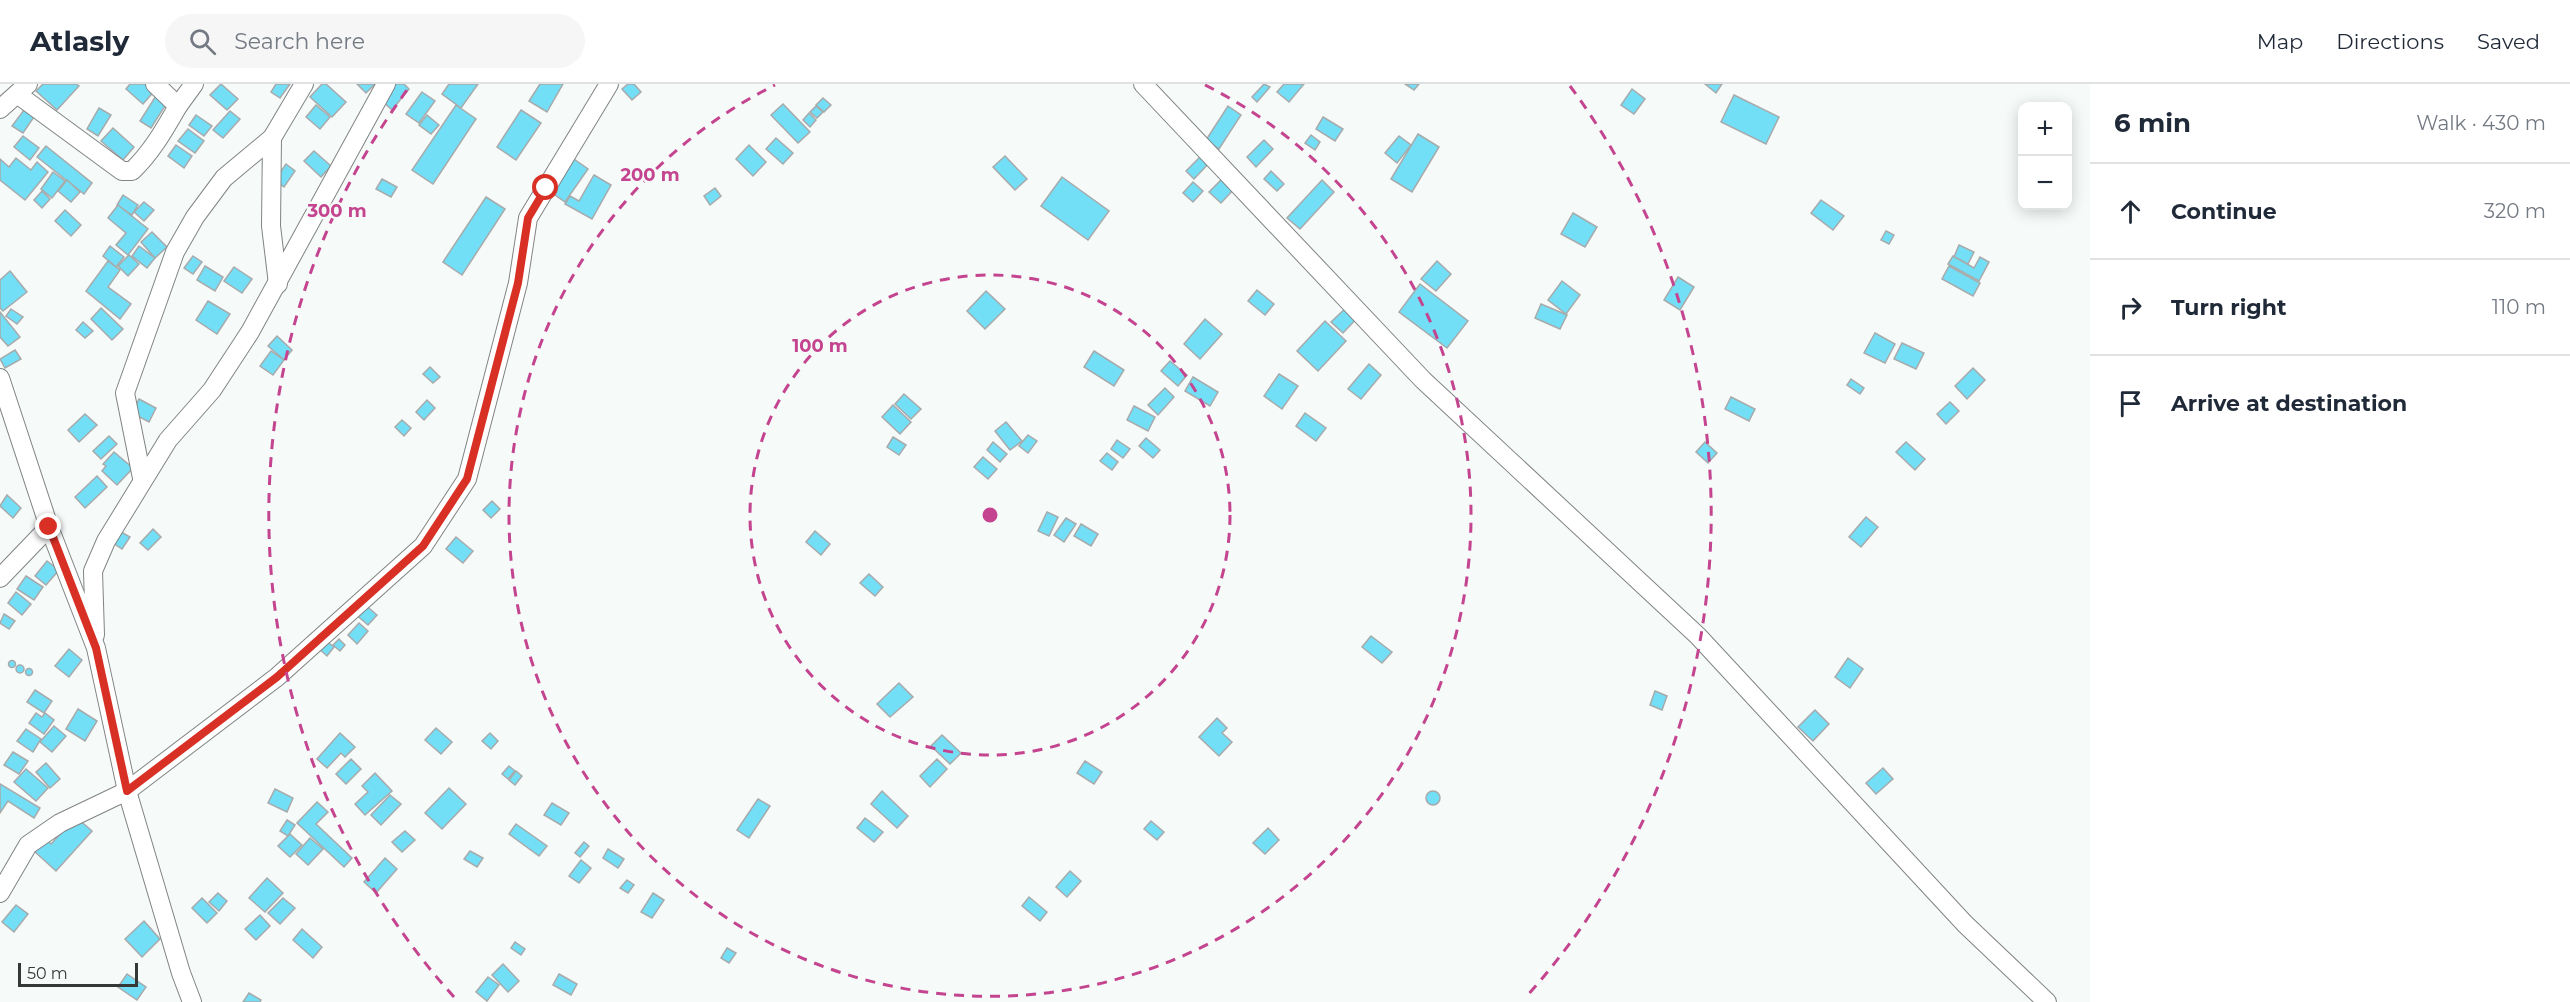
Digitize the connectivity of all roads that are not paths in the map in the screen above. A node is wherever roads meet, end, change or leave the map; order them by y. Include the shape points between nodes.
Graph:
1 (155, 84) edge
2 (194, 84) edge
3 (304, 84) edge
4 (386, 84) edge
5 (609, 84) edge
6 (1143, 84) edge
7 (22, 89) edge
8 (178, 106) junction
9 (0, 109) edge
10 (272, 138) junction
11 (278, 284) junction
12 (0, 378) edge
13 (142, 478) junction
14 (49, 527) junction
15 (0, 578) edge
16 (96, 648) junction
17 (127, 791) junction
18 (0, 893) edge
19 (192, 1002) edge
20 (2047, 1002) edge

1 - 8 street
2 - 8 street
3 - 10 street
4 - 11 street
5 - 17 street via 528,218 518,283 467,479 423,546 277,677
6 - 20 street via 1423,380 1698,636 1965,924
7 - 8 street via 122,171 132,171 141,162 158,142
7 - 9 street
10 - 11 street via 271,226
10 - 13 street via 224,178 175,252 125,393
11 - 13 street via 212,390 168,440
12 - 14 street
13 - 16 street via 93,571
14 - 15 street
14 - 16 street
16 - 17 street
17 - 18 street via 60,823 28,845
17 - 19 street

